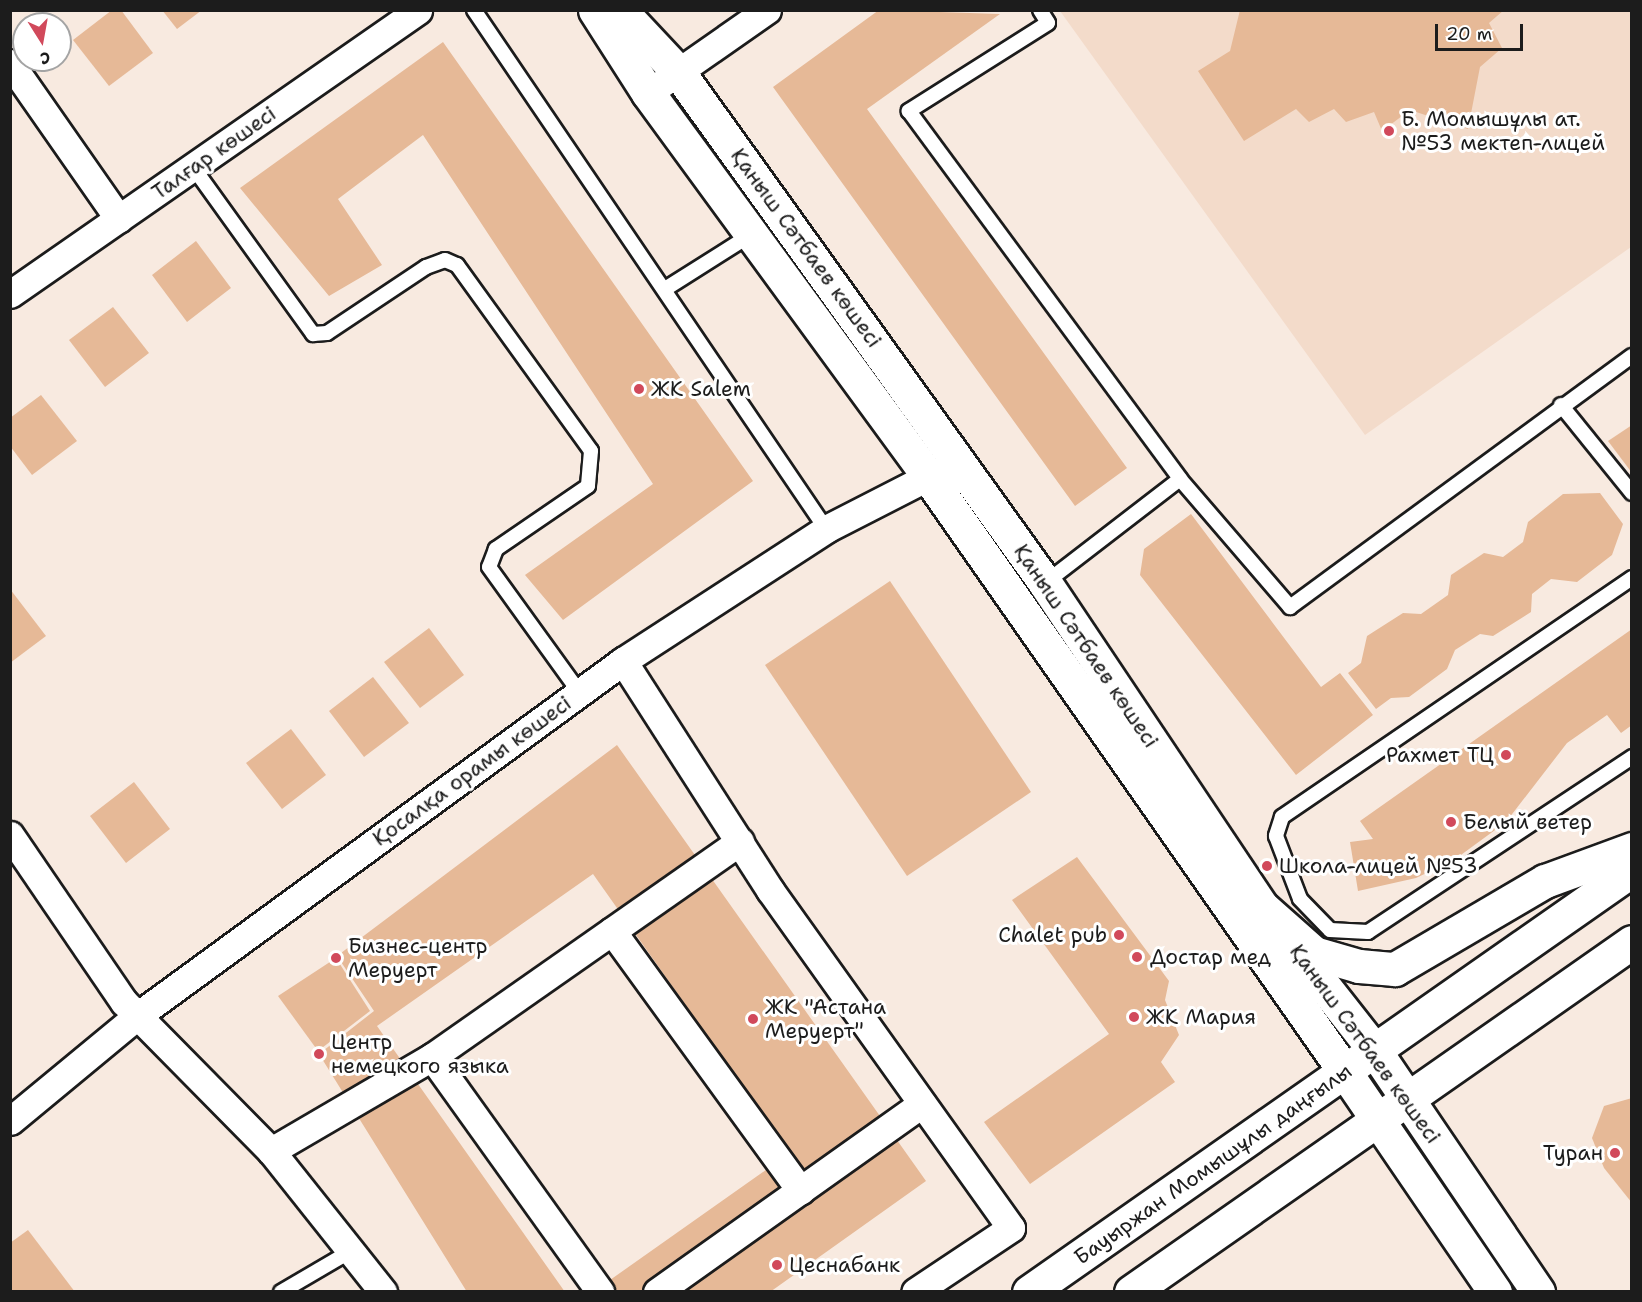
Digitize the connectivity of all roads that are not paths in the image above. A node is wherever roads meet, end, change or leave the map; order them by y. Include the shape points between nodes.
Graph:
1 (418, 10) edge
2 (474, 10) edge
3 (595, 10) edge
4 (620, 10) edge
5 (767, 10) edge
6 (1040, 10) edge
7 (10, 63) edge
8 (679, 72) junction
9 (648, 93) junction
10 (193, 167) junction
11 (119, 219) junction
12 (752, 234) junction
13 (665, 289) junction
14 (10, 294) edge
15 (1632, 356) edge
16 (1561, 405) junction
17 (958, 458) junction
18 (930, 479) junction
19 (1180, 479) junction
20 (1632, 492) edge
21 (826, 529) junction
22 (1632, 578) edge
23 (1045, 583) junction
24 (623, 661) junction
25 (579, 693) junction
26 (1632, 757) edge
27 (10, 835) edge
28 (740, 841) junction
29 (1632, 849) edge
30 (1632, 870) edge
31 (1261, 906) junction
32 (612, 931) junction
33 (1632, 942) edge
34 (137, 1016) junction
35 (1376, 1051) junction
36 (432, 1057) junction
37 (1345, 1072) junction
38 (1410, 1101) junction
39 (922, 1104) junction
40 (10, 1121) edge
41 (1379, 1122) junction
42 (271, 1151) junction
43 (801, 1191) junction
44 (351, 1251) junction
45 (281, 1292) edge
46 (383, 1292) edge
47 (600, 1292) edge
48 (657, 1292) edge
49 (915, 1292) edge
50 (1029, 1292) edge
51 (1131, 1292) edge
52 (1495, 1292) edge
53 (1538, 1292) edge

1 - 10 street, Талғар көшесі
2 - 13 lane
3 - 9 street, Қаныш Сәтбаев көшесі
4 - 8 street, Қаныш Сәтбаев көшесі
5 - 8 street
6 - 19 lane via 1048,23 909,111
7 - 11 street
8 - 9 street
8 - 17 street, Қаныш Сәтбаев көшесі
9 - 12 street, Қаныш Сәтбаев көшесі
10 - 11 street, Талғар көшесі
10 - 25 lane via 313,334 327,333 426,267 445,260 457,265 492,312 591,451 588,486 496,549 489,567
11 - 14 street, Талғар көшесі
12 - 13 lane
12 - 18 street, Қаныш Сәтбаев көшесі
13 - 21 lane
15 - 16 lane
16 - 19 lane via 1290,607
16 - 20 lane
17 - 18 street, Қосалқа орамы көшесі
17 - 23 street, Қаныш Сәтбаев көшесі
18 - 21 street, Қосалқа орамы көшесі
18 - 37 street, Қаныш Сәтбаев көшесі
19 - 23 lane
21 - 24 street, Қосалқа орамы көшесі
22 - 26 lane via 1282,816 1276,836 1300,899 1330,930 1368,932
23 - 31 street, Қаныш Сәтбаев көшесі
24 - 25 street, Қосалқа орамы көшесі
24 - 28 street
25 - 34 street, Қосалқа орамы көшесі
27 - 34 street
28 - 32 street
28 - 39 street
29 - 31 street via 1545,881 1395,969 1359,966 1314,953
30 - 35 street, Бауыржан Момышұлы даңғылы
31 - 35 street, Қаныш Сәтбаев көшесі
32 - 36 street
32 - 43 street
33 - 38 street
34 - 40 street, Қосалқа орамы көшесі
34 - 42 street
35 - 37 street, Бауыржан Момышұлы даңғылы
35 - 38 street, Қаныш Сәтбаев көшесі
36 - 42 street
36 - 47 street
37 - 41 street, Қаныш Сәтбаев көшесі
37 - 50 street, Бауыржан Момышұлы даңғылы
38 - 41 street
38 - 53 street, Қаныш Сәтбаев көшесі
39 - 43 street
39 - 49 street via 1011,1228
41 - 51 street
41 - 52 street, Қаныш Сәтбаев көшесі
42 - 44 street
43 - 48 street
44 - 45 lane
44 - 46 street

